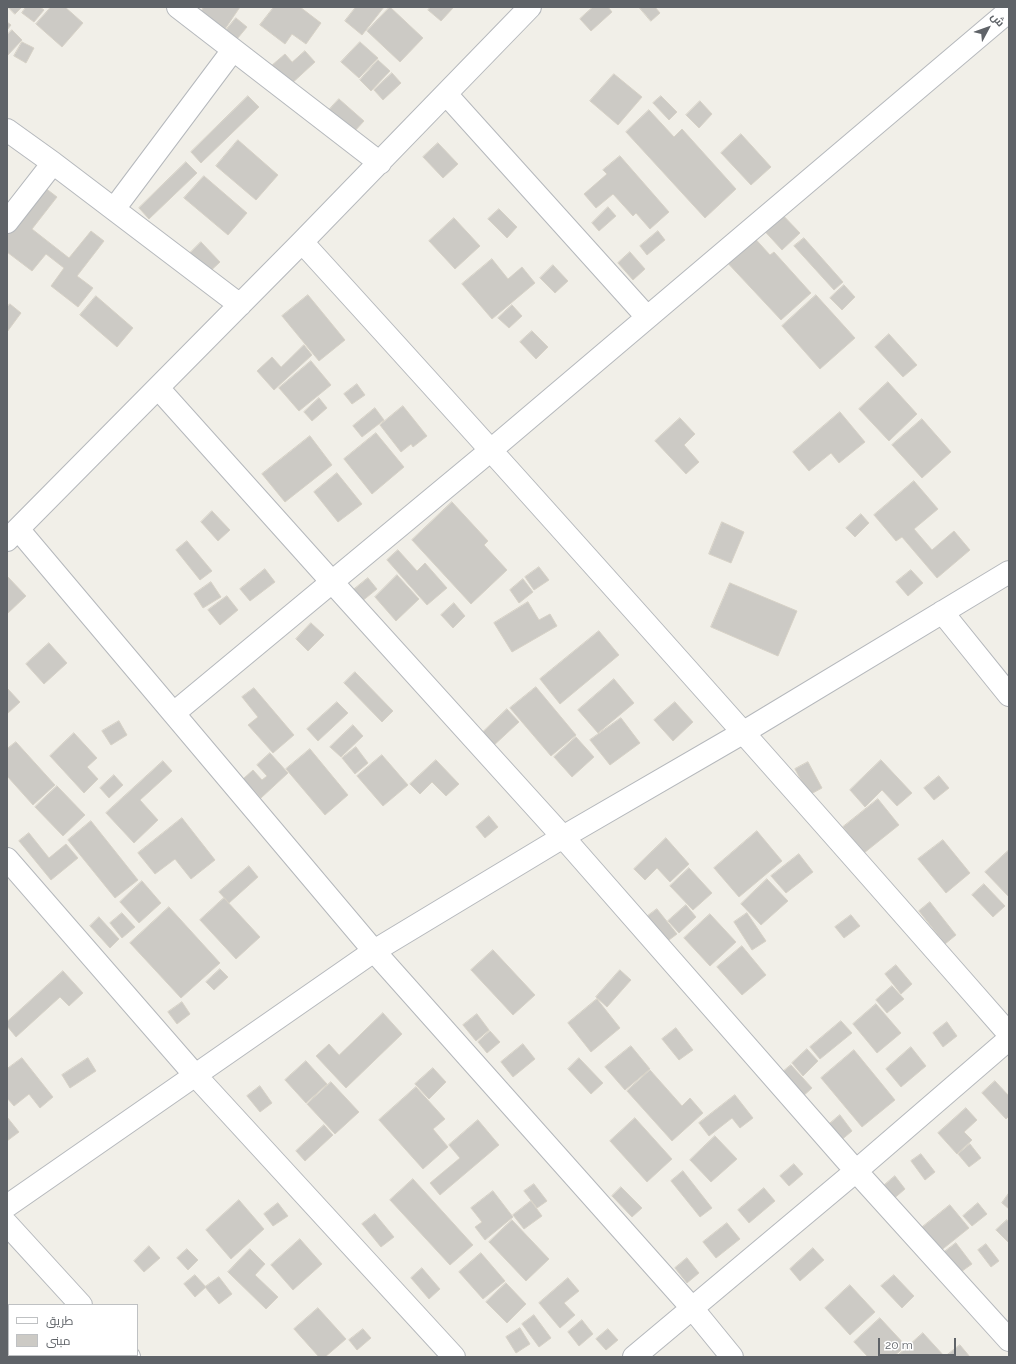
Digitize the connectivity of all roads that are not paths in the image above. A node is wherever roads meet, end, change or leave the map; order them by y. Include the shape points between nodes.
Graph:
1 (178, 7) edge
2 (520, 10) edge
3 (1009, 11) edge
4 (233, 50) junction
5 (446, 94) junction
6 (7, 130) edge
7 (52, 163) junction
8 (380, 163) junction
9 (114, 209) junction
10 (7, 222) edge
11 (302, 242) junction
12 (240, 306) junction
13 (647, 317) junction
14 (158, 388) junction
15 (491, 450) junction
16 (13, 534) edge
17 (1009, 572) edge
18 (332, 582) junction
19 (942, 612) junction
20 (1009, 695) edge
21 (174, 714) junction
22 (744, 732) junction
23 (563, 837) junction
24 (7, 859) edge
25 (374, 951) junction
26 (1009, 1034) edge
27 (1009, 1039) edge
28 (195, 1075) junction
29 (856, 1171) junction
30 (7, 1206) edge
31 (7, 1224) edge
32 (80, 1304) edge
33 (692, 1308) junction
34 (1009, 1340) edge
35 (454, 1357) edge
36 (634, 1357) edge
37 (732, 1357) edge

1 - 4 street
2 - 5 street
3 - 13 street
4 - 8 street
4 - 9 street
5 - 8 street
5 - 13 street
6 - 7 street
7 - 9 street
7 - 10 street
8 - 11 street
9 - 12 street
11 - 12 street
11 - 15 street
12 - 14 street
13 - 15 street
14 - 16 street
14 - 18 street
15 - 18 street
15 - 22 street
16 - 21 street
17 - 19 street
18 - 21 street
18 - 23 street
19 - 20 street
19 - 22 street
21 - 25 street
22 - 23 street
22 - 26 street
23 - 25 street
23 - 29 street
24 - 28 street
25 - 28 street
25 - 33 street
27 - 29 street
28 - 30 street
28 - 35 street
29 - 33 street
29 - 34 street
31 - 32 street
33 - 36 street
33 - 37 street

